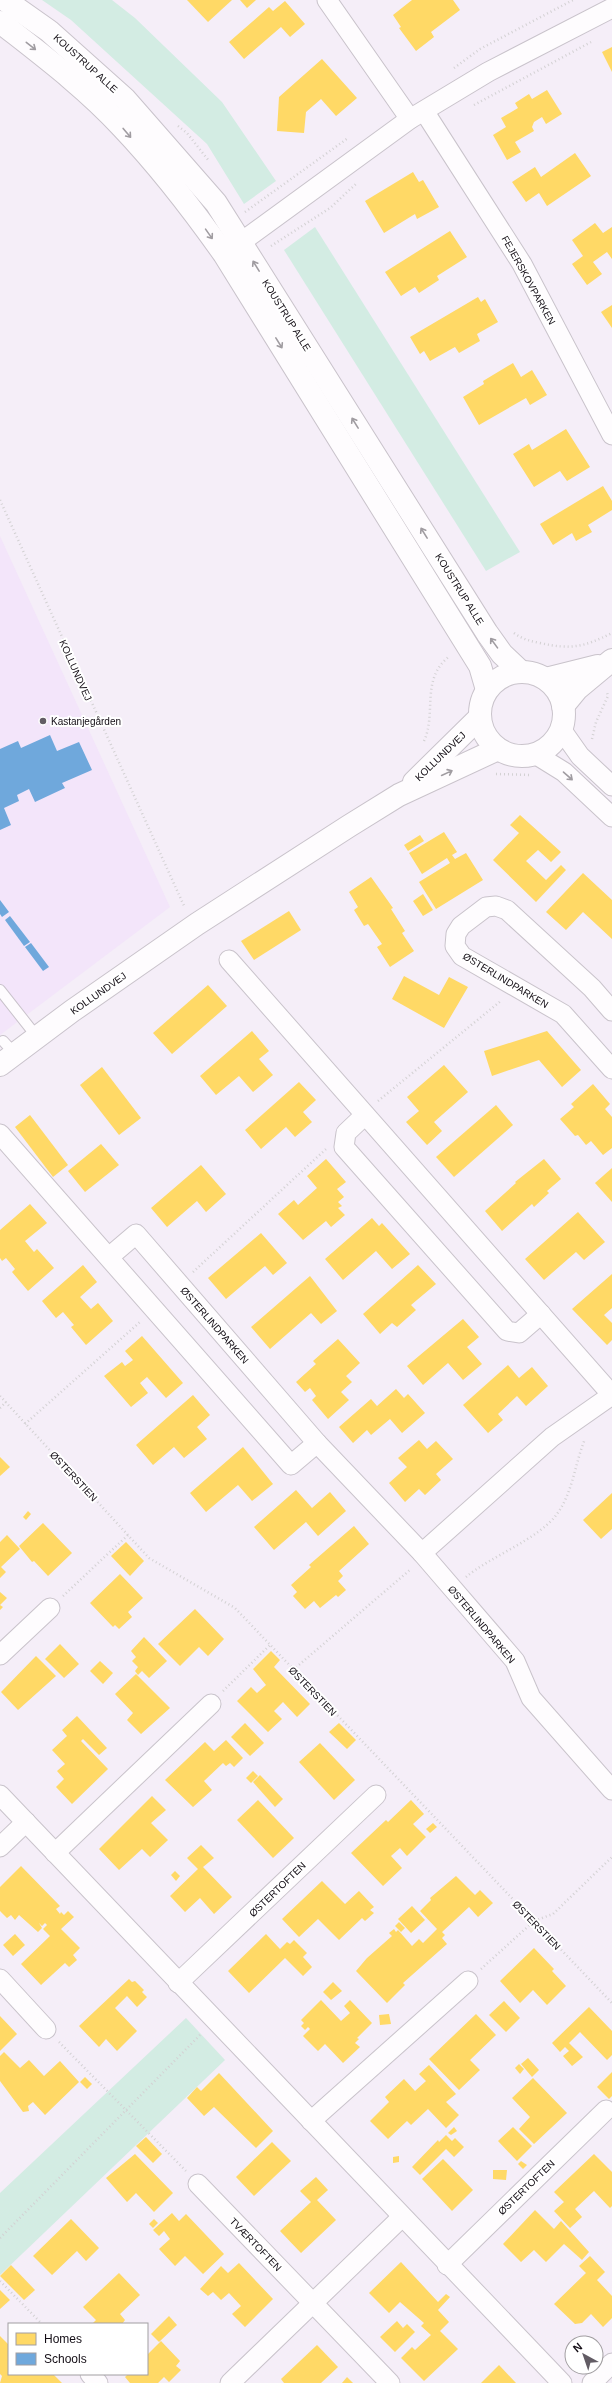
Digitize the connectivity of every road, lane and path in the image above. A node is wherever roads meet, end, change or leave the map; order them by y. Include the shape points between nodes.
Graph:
1 (5, 0) edge
2 (327, 0) edge
3 (612, 8) edge
4 (0, 22) edge
5 (417, 115) junction
6 (232, 248) junction
7 (612, 435) edge
8 (0, 500) edge
9 (487, 633) junction
10 (612, 633) edge
11 (466, 645) junction
12 (580, 646) junction
13 (603, 665) edge
14 (520, 672) junction
15 (546, 680) junction
16 (487, 690) junction
17 (563, 706) junction
18 (480, 717) junction
19 (561, 729) junction
20 (424, 740) junction
21 (593, 744) dead end
22 (421, 747) dead end
23 (498, 749) junction
24 (535, 754) junction
25 (440, 758) junction
26 (492, 773) dead end
27 (536, 777) dead end
28 (612, 786) edge
29 (399, 795) junction
30 (612, 817) edge
31 (188, 913) junction
32 (229, 960) dead end
33 (518, 988) junction
34 (0, 990) edge
35 (4, 1002) edge
36 (612, 1011) edge
37 (37, 1038) junction
38 (6, 1053) edge
39 (612, 1068) edge
40 (365, 1115) junction
41 (346, 1133) junction
42 (0, 1134) edge
43 (109, 1257) junction
44 (180, 1285) junction
45 (154, 1309) junction
46 (541, 1314) junction
47 (612, 1395) edge
48 (0, 1396) edge
49 (6, 1402) junction
50 (0, 1408) edge
51 (25, 1424) junction
52 (589, 1434) dead end
53 (317, 1442) junction
54 (128, 1535) junction
55 (422, 1553) junction
56 (453, 1588) junction
57 (50, 1608) joint
58 (270, 1646) junction
59 (0, 1655) edge
60 (210, 1704) joint
61 (612, 1790) edge
62 (0, 1795) edge
63 (376, 1795) dead end
64 (26, 1822) junction
65 (0, 1847) edge
66 (55, 1853) junction
67 (612, 1857) edge
68 (534, 1921) junction
69 (0, 1979) edge
70 (468, 1981) joint
71 (178, 1983) junction
72 (612, 2003) edge
73 (214, 2021) junction
74 (46, 2029) joint
75 (125, 2109) junction
76 (606, 2110) dead end
77 (311, 2122) junction
78 (198, 2184) joint
79 (402, 2217) junction
80 (0, 2238) edge
81 (447, 2265) junction
82 (0, 2281) edge
83 (313, 2303) junction
84 (41, 2323) edge
85 (612, 2363) edge
86 (91, 2375) edge
87 (98, 2383) edge
88 (230, 2383) edge
89 (390, 2383) edge
90 (562, 2383) edge
91 (592, 2383) edge

1 - 6 street, KOUSTRUP ALLE via 49,31 125,99 216,203
2 - 5 street, FEJERSKOVPARKEN
3 - 5 street via 494,68
4 -> 6 street, KOUSTRUP ALLE via 58,67 122,126 191,208
5 - 6 street
5 - 7 street, FEJERSKOVPARKEN via 522,264
9 -> 6 street, KOUSTRUP ALLE
6 -> 11 street, KOUSTRUP ALLE
8 - 31 path, KOLLUNDVEJ
9 - 12 path via 502,622 528,641 556,647
14 -> 9 street, KOUSTRUP ALLE via 502,654
10 - 12 path
11 - 16 street, KOUSTRUP ALLE via 480,666
11 - 20 path via 446,658 432,680 428,727
12 - 13 path
13 - 15 street
13 - 17 street
13 - 21 path via 604,684 608,696 591,737
14 - 15 street via 534,673
14 - 16 street via 507,674 496,680
15 - 17 street via 557,691
16 - 18 street via 481,703
17 - 19 street via 564,718
18 - 23 street via 485,735
18 - 25 street, KOLLUNDVEJ
19 - 24 street via 555,740
19 - 28 street via 580,756
20 - 22 path
20 - 25 path
23 - 24 street via 516,756
29 -> 23 street, KOLLUNDVEJ
24 -> 30 street via 564,772
25 - 29 street, KOLLUNDVEJ
26 - 27 path
29 - 31 street, KOLLUNDVEJ
31 - 37 street, KOLLUNDVEJ via 86,1001
32 - 40 street
33 - 36 street, ØSTERLINDPARKEN via 462,956 455,946 456,934 461,926 486,907 496,906 507,910 592,988
33 - 39 street, ØSTERLINDPARKEN via 563,1014
33 - 40 path via 372,1106
34 - 35 lane
35 - 37 lane
37 - 38 street, KOLLUNDVEJ
40 - 41 street
40 - 46 street
41 - 44 path via 331,1144
41 - 46 street via 344,1147 507,1331 519,1333
42 - 43 street
43 - 44 street, ØSTERLINDPARKEN via 136,1234
43 - 45 street
44 - 53 street, ØSTERLINDPARKEN
45 - 51 path
45 - 53 street via 291,1465
46 - 47 street
47 - 55 street via 552,1437
48 - 49 path, ØSTERSTIEN
49 - 50 path
49 - 51 path, ØSTERSTIEN
51 - 54 path, ØSTERSTIEN
52 - 56 path via 584,1440 568,1494 557,1514 539,1531 480,1565
53 - 55 street, ØSTERLINDPARKEN
54 - 57 path
54 - 58 path, ØSTERSTIEN via 149,1558 235,1608
55 - 56 street, ØSTERLINDPARKEN
56 - 61 street, ØSTERLINDPARKEN via 515,1660 531,1698
57 - 59 street
58 - 60 path
58 - 68 path, ØSTERSTIEN
60 - 66 street
62 - 64 street
63 - 71 street, ØSTERTOFTEN
64 - 65 street
64 - 66 street
66 - 71 street
67 - 68 path via 553,1914
68 - 70 path
68 - 72 path, ØSTERSTIEN
69 - 74 street
70 - 77 street
71 - 73 street
73 - 75 path
73 - 77 street
74 - 75 path
75 - 78 path
75 - 80 path via 67,2172
76 - 81 street, ØSTERTOFTEN
77 - 79 street
78 - 83 street, TVÆRTOFTEN
79 - 81 street
79 - 83 street
81 - 90 street
82 - 84 path
83 - 88 street
83 - 89 street, TVÆRTOFTEN
85 - 91 street
86 - 87 street

